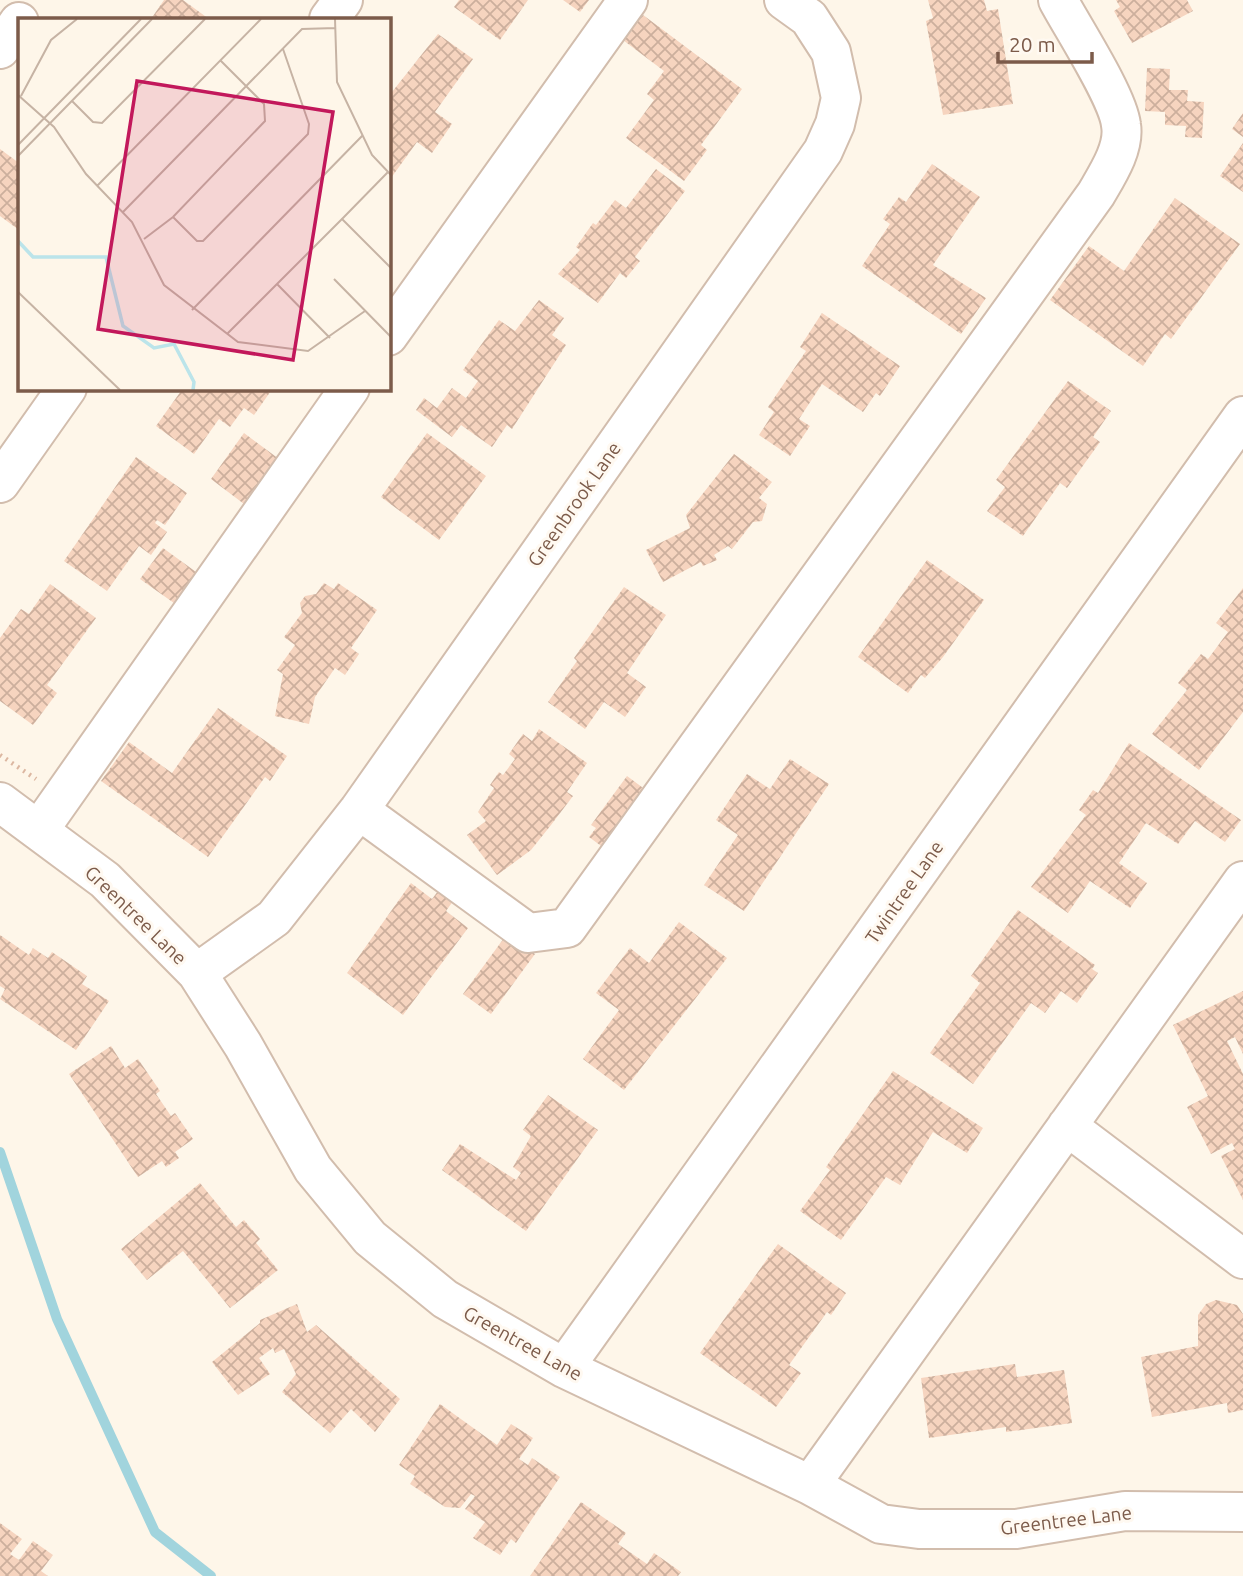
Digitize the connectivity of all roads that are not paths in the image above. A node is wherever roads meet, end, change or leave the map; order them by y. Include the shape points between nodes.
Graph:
1 (35, 0) edge
2 (343, 0) edge
3 (628, 0) edge
4 (784, 0) edge
5 (1058, 0) edge
6 (22, 18) edge
7 (330, 18) edge
8 (18, 23) edge
9 (0, 49) edge
10 (390, 332) edge
11 (66, 390) edge
12 (349, 390) edge
13 (1243, 416) edge
14 (0, 483) edge
15 (0, 802) edge
16 (359, 810) junction
17 (39, 830) junction
18 (1243, 881) edge
19 (197, 973) junction
20 (1067, 1126) junction
21 (1243, 1259) edge
22 (564, 1368) junction
23 (810, 1485) junction
24 (1243, 1511) edge

1 - 6 street
2 - 7 street
3 - 10 street
4 - 16 street, Greenbrook Lane via 809,18 831,52 841,98 822,151
5 - 16 street via 1122,125 1114,163 917,445 567,928 528,933
8 - 9 street
11 - 14 street
12 - 17 street
13 - 22 street, Twintree Lane
15 - 17 street, Greentree Lane
16 - 19 street, Greenbrook Lane via 274,918
17 - 19 street, Greentree Lane via 105,880
18 - 20 street
19 - 22 street, Greentree Lane via 313,1169 370,1238 445,1299
20 - 21 street
20 - 23 street
22 - 23 street, Greentree Lane
23 - 24 street, Greentree Lane via 881,1524 919,1529 1016,1529 1125,1511

